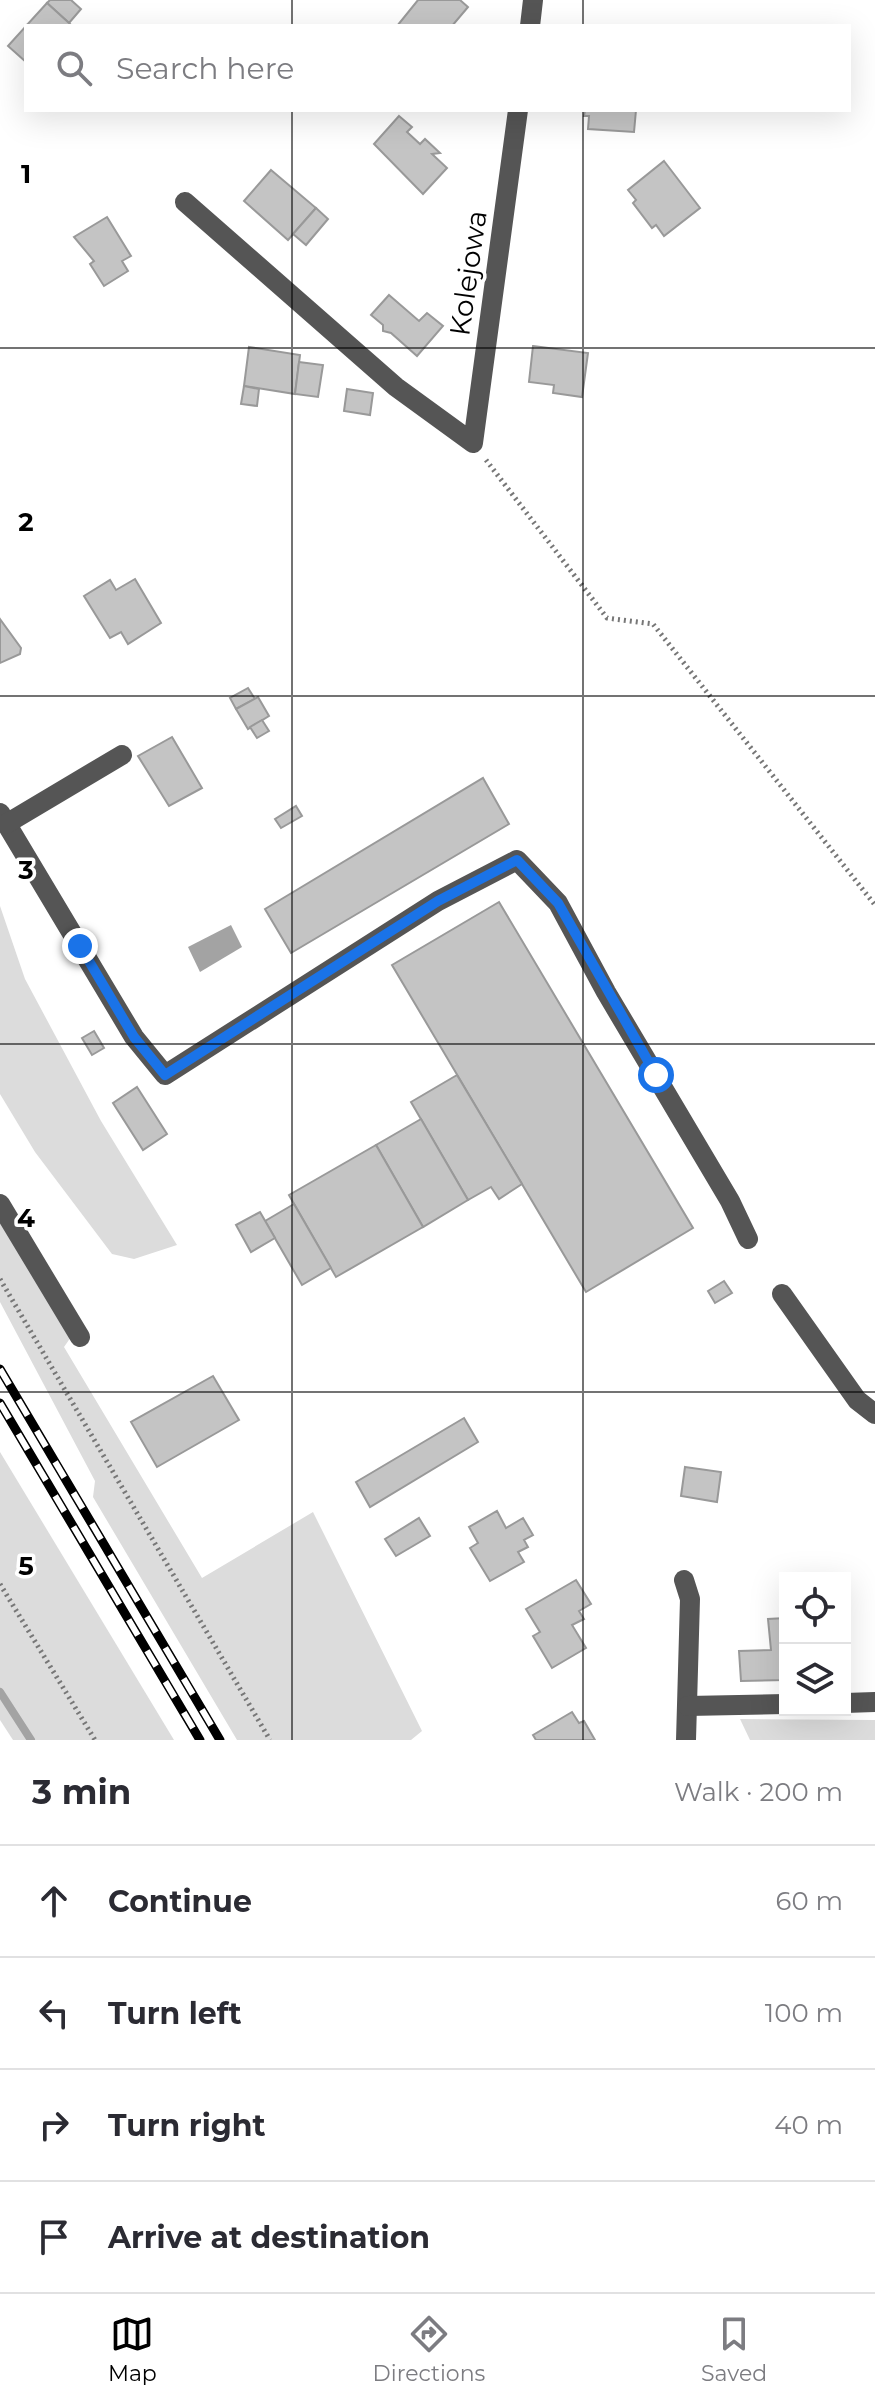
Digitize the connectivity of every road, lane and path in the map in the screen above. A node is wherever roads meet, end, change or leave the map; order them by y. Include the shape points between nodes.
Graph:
1 (533, 0) edge
2 (530, 24) edge
3 (518, 112) edge
4 (185, 202) dead end
5 (473, 443) junction
6 (122, 755) dead end
7 (3, 818) edge
8 (875, 905) edge
9 (0, 1204) edge
10 (748, 1239) dead end
11 (0, 1279) edge
12 (782, 1294) dead end
13 (80, 1337) dead end
14 (875, 1414) edge
15 (684, 1580) dead end
16 (0, 1584) edge
17 (875, 1702) edge
18 (851, 1703) edge
19 (779, 1704) edge
20 (688, 1706) junction
21 (95, 1740) edge
22 (270, 1740) edge
23 (686, 1740) edge

1 - 2 street
3 - 5 street, Kolejowa
4 - 5 street via 396,387
5 - 8 path via 607,618 653,624
6 - 7 street
7 - 10 street via 134,1037 165,1075 438,901 517,860 558,903
9 - 13 street
11 - 22 path
12 - 14 street via 857,1400
15 - 20 street via 690,1599
16 - 21 path
17 - 18 street
19 - 20 street
20 - 23 street

